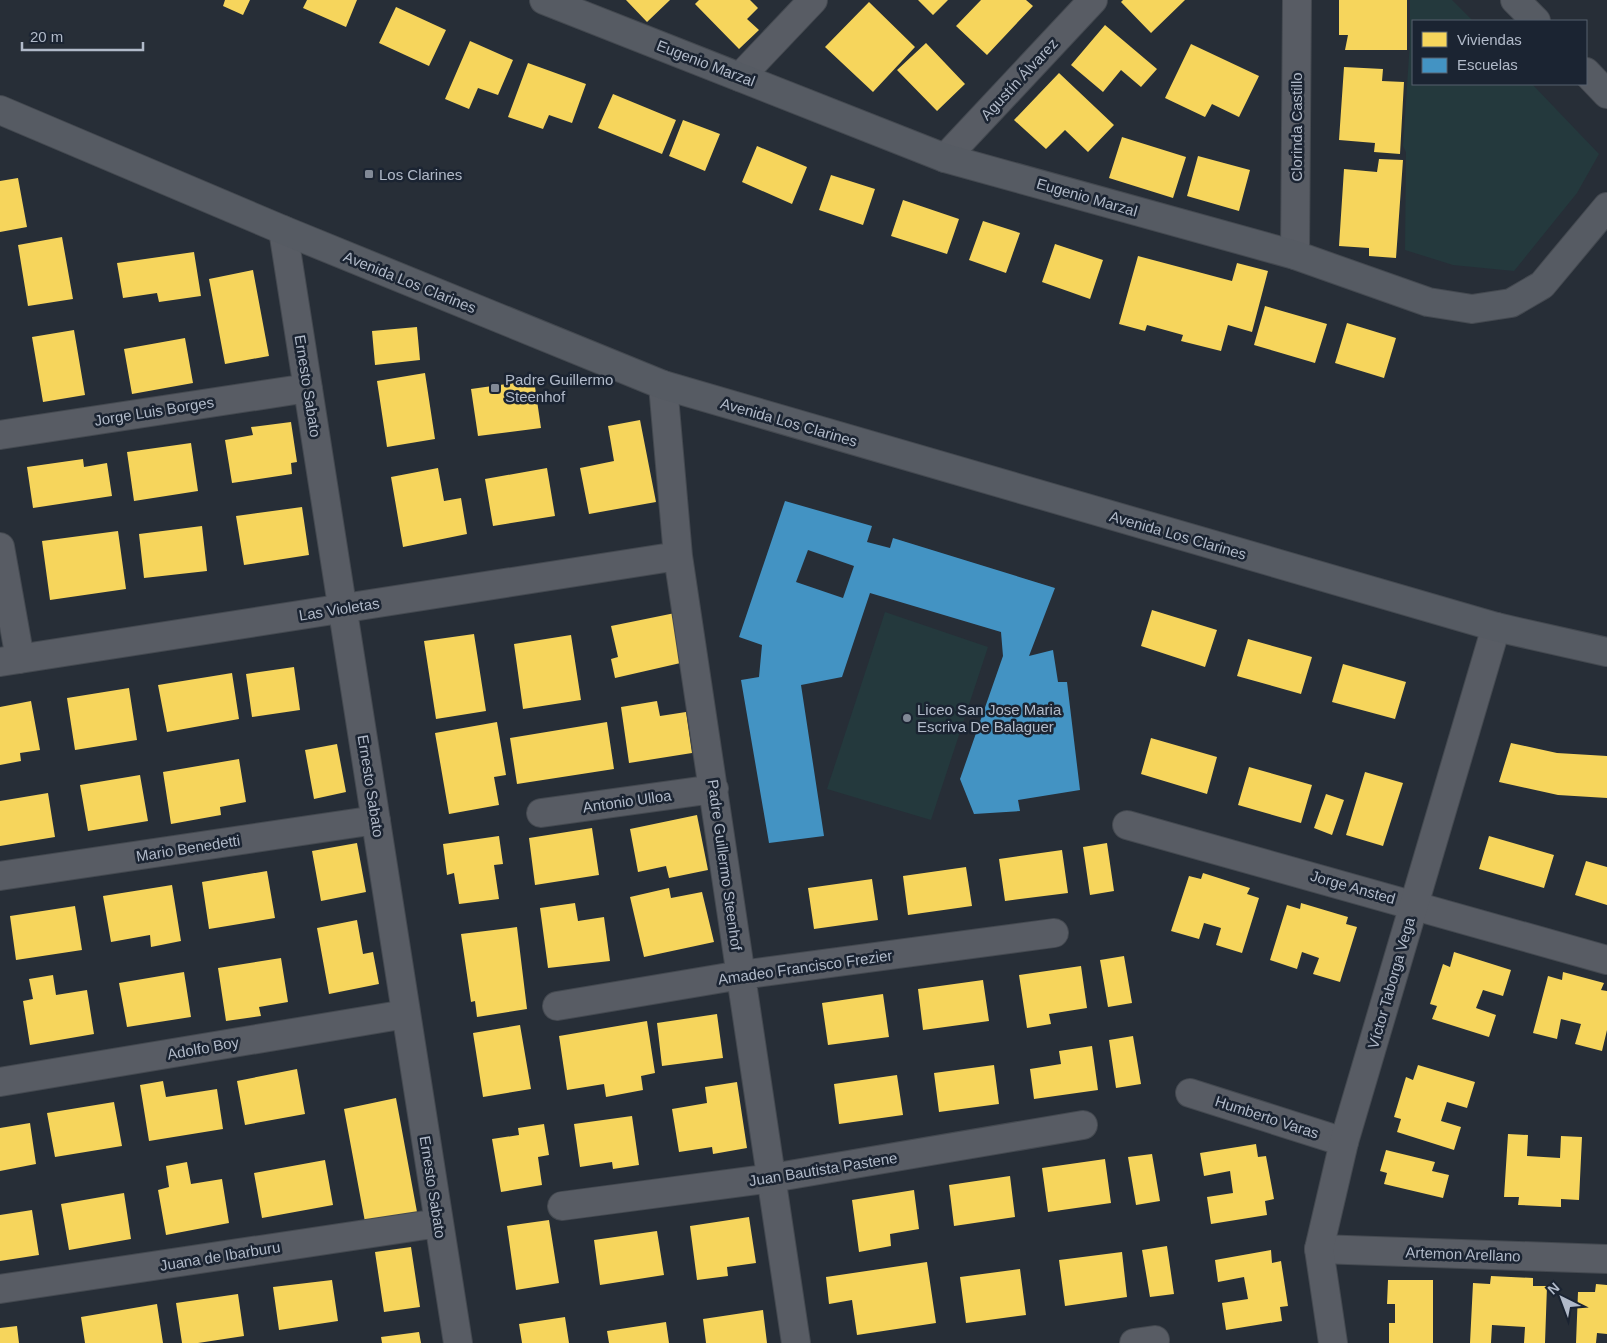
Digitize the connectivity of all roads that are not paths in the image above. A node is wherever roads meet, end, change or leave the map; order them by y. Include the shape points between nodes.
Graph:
1 (813, 0) edge
2 (1093, 0) edge
3 (1297, 0) edge
4 (1515, 0) edge
5 (548, 1) edge
6 (1535, 20) edge
7 (1587, 73) edge
8 (740, 77) junction
9 (1607, 94) edge
10 (0, 110) edge
11 (946, 158) junction
12 (1607, 207) edge
13 (283, 230) junction
14 (1295, 255) junction
15 (663, 386) junction
16 (308, 388) junction
17 (0, 435) edge
18 (0, 547) edge
19 (678, 556) junction
20 (343, 608) junction
21 (1496, 627) junction
22 (1607, 652) edge
23 (10, 661) edge
24 (714, 789) junction
25 (541, 813) dead end
26 (376, 820) junction
27 (1127, 825) dead end
28 (0, 876) edge
29 (1414, 904) junction
30 (1054, 933) dead end
31 (1607, 960) edge
32 (741, 975) junction
33 (557, 1006) dead end
34 (406, 1014) junction
35 (0, 1082) edge
36 (1190, 1092) dead end
37 (1083, 1125) dead end
38 (1344, 1142) junction
39 (772, 1178) junction
40 (562, 1206) dead end
41 (439, 1223) junction
42 (1319, 1249) junction
43 (1607, 1259) edge
44 (0, 1289) edge
45 (458, 1343) edge
46 (796, 1343) edge
47 (1333, 1343) edge

1 - 8 street
2 - 11 street, Agustín Álvarez
3 - 14 street, Clorinda Castillo
4 - 6 main road
5 - 8 main road, Eugenio Marzal
7 - 9 main road
8 - 11 main road, Eugenio Marzal
10 - 13 main road, Avenida Los Clarines
11 - 14 main road, Eugenio Marzal
12 - 14 main road, Eugenio Marzal via 1542,285 1511,303 1482,308 1428,302
13 - 15 main road, Avenida Los Clarines
13 - 16 street, Ernesto Sabato
15 - 19 street, Padre Guillermo Steenhof
15 - 21 main road, Avenida Los Clarines
16 - 17 street, Jorge Luis Borges
16 - 20 street, Ernesto Sabato
18 - 23 street
19 - 20 street, Las Violetas
19 - 24 street, Padre Guillermo Steenhof
20 - 23 street, Las Violetas
20 - 26 street, Ernesto Sabato
21 - 22 main road, Avenida Los Clarines
21 - 29 street, Víctor Taborga Vega
24 - 25 street, Antonio Ulloa
24 - 32 street, Padre Guillermo Steenhof
26 - 28 street, Mario Benedetti
26 - 34 street, Ernesto Sabato
27 - 29 street, Jorge Ansted
29 - 31 street, Jorge Ansted
29 - 38 street, Víctor Taborga Vega
30 - 32 street, Amadeo Francisco Frezier
32 - 33 street, Amadeo Francisco Frezier
32 - 39 street, Padre Guillermo Steenhof
34 - 35 street, Adolfo Boy
34 - 41 street, Ernesto Sabato
36 - 38 street, Humberto Varas
37 - 39 street, Juan Bautista Pastene
38 - 42 street, Víctor Taborga Vega
39 - 40 street, Juan Bautista Pastene
39 - 46 street, Padre Guillermo Steenhof
41 - 44 street, Juana de Ibarburu
41 - 45 street, Ernesto Sabato
42 - 43 street, Artemon Arellano
42 - 47 street, Víctor Taborga Vega

